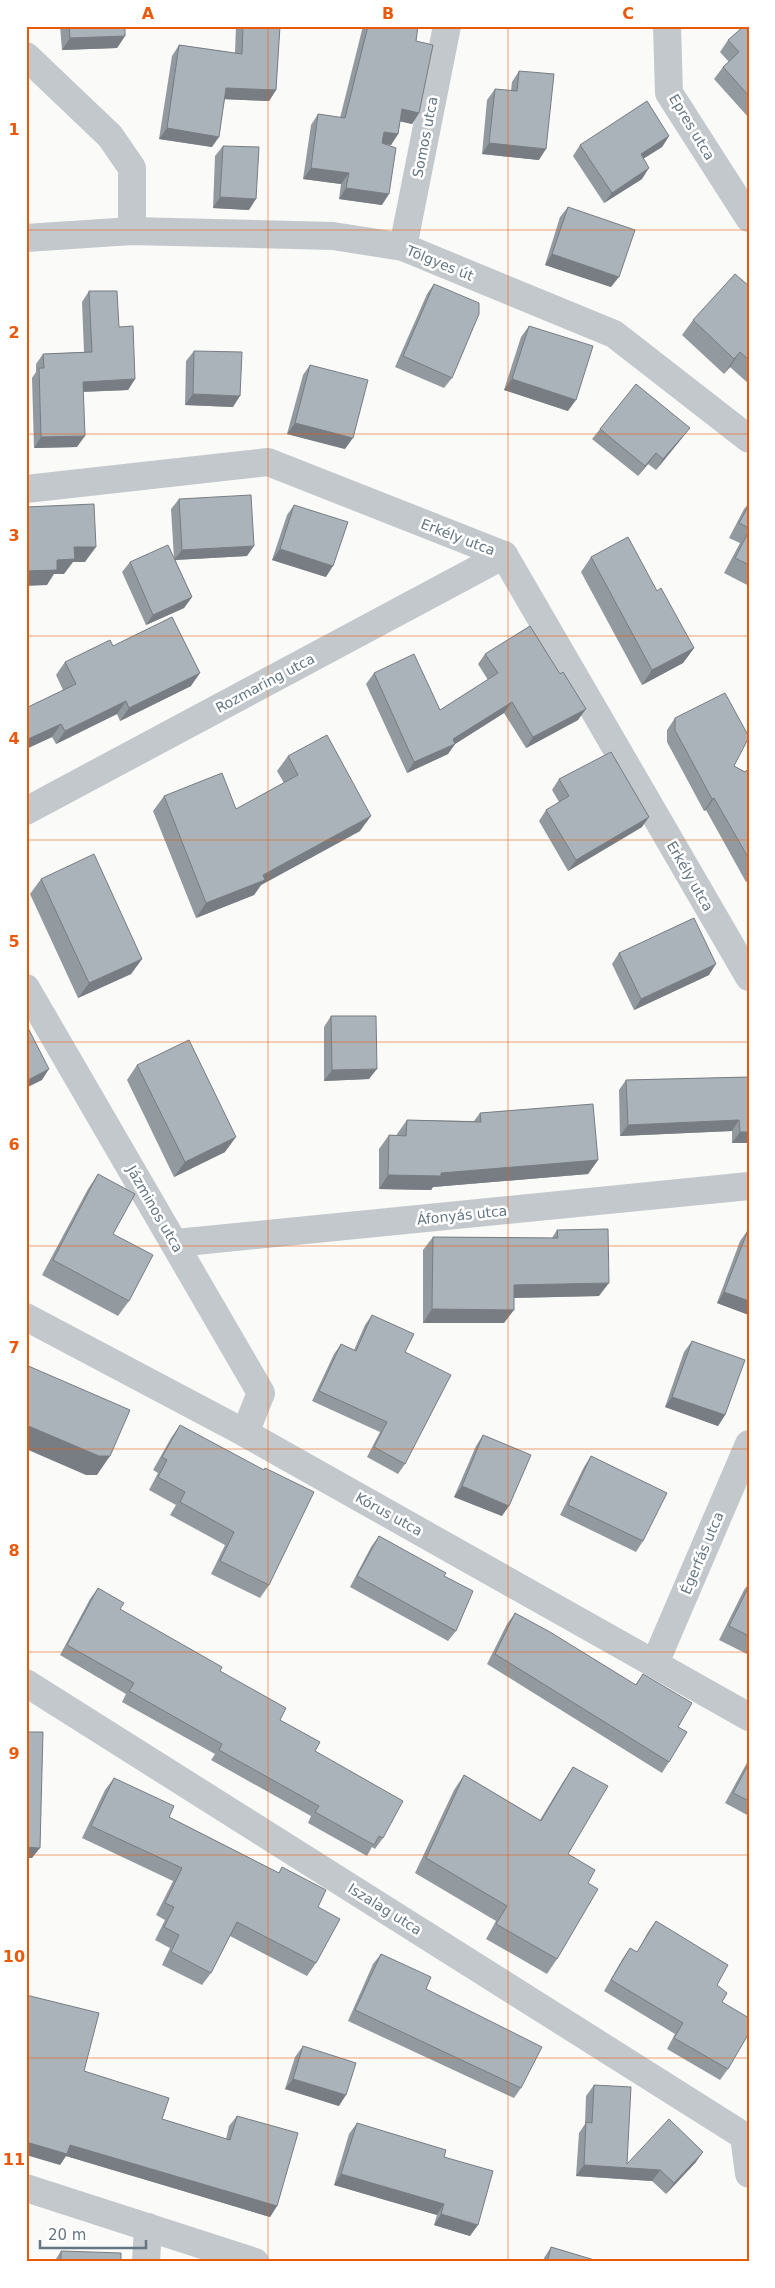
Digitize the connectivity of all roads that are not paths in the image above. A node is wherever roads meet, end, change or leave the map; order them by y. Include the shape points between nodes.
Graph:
1 (447, 26) edge
2 (667, 26) edge
3 (26, 56) edge
4 (749, 218) edge
5 (132, 231) junction
6 (26, 238) edge
7 (403, 247) junction
8 (749, 440) edge
9 (26, 489) edge
10 (504, 555) junction
11 (26, 812) edge
12 (749, 977) edge
13 (26, 988) edge
14 (749, 1186) edge
15 (176, 1243) junction
16 (26, 1316) edge
17 (245, 1433) junction
18 (749, 1444) edge
19 (656, 1663) junction
20 (26, 1683) edge
21 (749, 1717) edge
22 (746, 2133) edge
23 (749, 2174) edge
24 (26, 2188) edge
25 (148, 2228) junction
26 (146, 2262) edge
27 (255, 2262) edge

1 - 7 street, Somos utca
2 - 4 street, Epres utca via 669,93
3 - 5 street via 110,136 132,168
5 - 6 street, Tölgyes út
5 - 7 street, Tölgyes út via 333,236
7 - 8 street, Tölgyes út via 614,334
9 - 10 street, Erkély utca via 268,462
10 - 11 street, Rozmaring utca
10 - 12 street, Erkély utca
13 - 15 street, Jázminos utca
14 - 15 street, Áfonyás utca
15 - 17 street, Jázminos utca via 261,1393
16 - 17 street, Kórus utca
17 - 19 street, Kórus utca
18 - 19 street, Égerfás utca
19 - 21 street, Kórus utca
20 - 22 street, Iszalag utca
22 - 23 street
24 - 25 street
25 - 26 street
25 - 27 street

